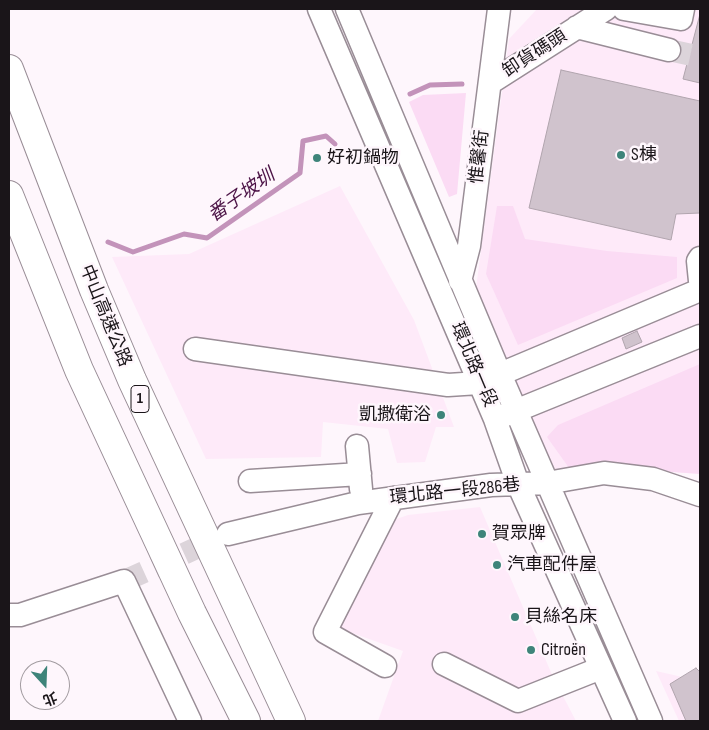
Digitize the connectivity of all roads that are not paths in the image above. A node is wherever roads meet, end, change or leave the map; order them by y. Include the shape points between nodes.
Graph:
1 (319, 9) edge
2 (347, 9) edge
3 (499, 9) edge
4 (606, 9) edge
5 (624, 9) edge
6 (683, 9) edge
7 (577, 27) junction
8 (669, 50) tunnel mouth
9 (9, 68) edge
10 (490, 84) junction
11 (9, 195) edge
12 (700, 258) edge
13 (462, 279) junction
14 (700, 281) edge
15 (700, 290) edge
16 (445, 299) junction
17 (700, 330) edge
18 (700, 336) edge
19 (700, 342) edge
20 (195, 349) dead end
21 (611, 371) junction
22 (500, 374) junction
23 (479, 383) junction
24 (518, 410) junction
25 (496, 419) junction
26 (357, 446) dead end
27 (360, 474) junction
28 (250, 481) dead end
29 (547, 483) junction
30 (518, 484) junction
31 (700, 494) edge
32 (394, 498) junction
33 (362, 502) junction
34 (228, 534) tunnel mouth
35 (9, 615) edge
36 (444, 664) dead end
37 (385, 666) dead end
38 (601, 668) junction
39 (190, 721) edge
40 (246, 721) edge
41 (291, 721) edge
42 (625, 721) edge
43 (652, 721) edge

1 - 16 street, 環北路一段
2 - 13 street, 環北路一段
3 - 10 street, 惟馨街
4 - 7 street, 卸貨碼頭
5 - 6 street via 681,19
7 - 8 street
7 - 10 street, 卸貨碼頭
9 - 41 highway, 中山高速公路 / 1 via 132,380
10 - 13 street, 惟馨街 via 470,246
11 - 40 highway via 79,370
12 - 14 street
13 - 16 street, 惟馨街
13 - 22 street, 環北路一段
15 - 22 street
16 - 23 street, 環北路一段
17 - 21 street via 678,332 624,353
18 - 21 street
19 - 21 street via 686,352 630,374
20 - 23 street via 448,385
21 - 24 street
22 - 23 street
22 - 24 street, 環北路一段
23 - 25 street, 環北路一段
24 - 25 street
24 - 29 street, 環北路一段
25 - 30 street, 環北路一段
26 - 27 street
27 - 28 street
27 - 33 street
29 - 30 street, 環北路一段286巷
29 - 31 street, 環北路一段286巷 via 604,473 652,479
29 - 43 street, 環北路一段
30 - 32 street, 環北路一段286巷
30 - 38 street, 環北路一段
32 - 33 street, 環北路一段286巷
32 - 37 street via 325,632
33 - 34 street, 環北路一段286巷
35 - 39 street via 20,615 124,581
36 - 38 street via 518,701
38 - 42 street, 環北路一段

